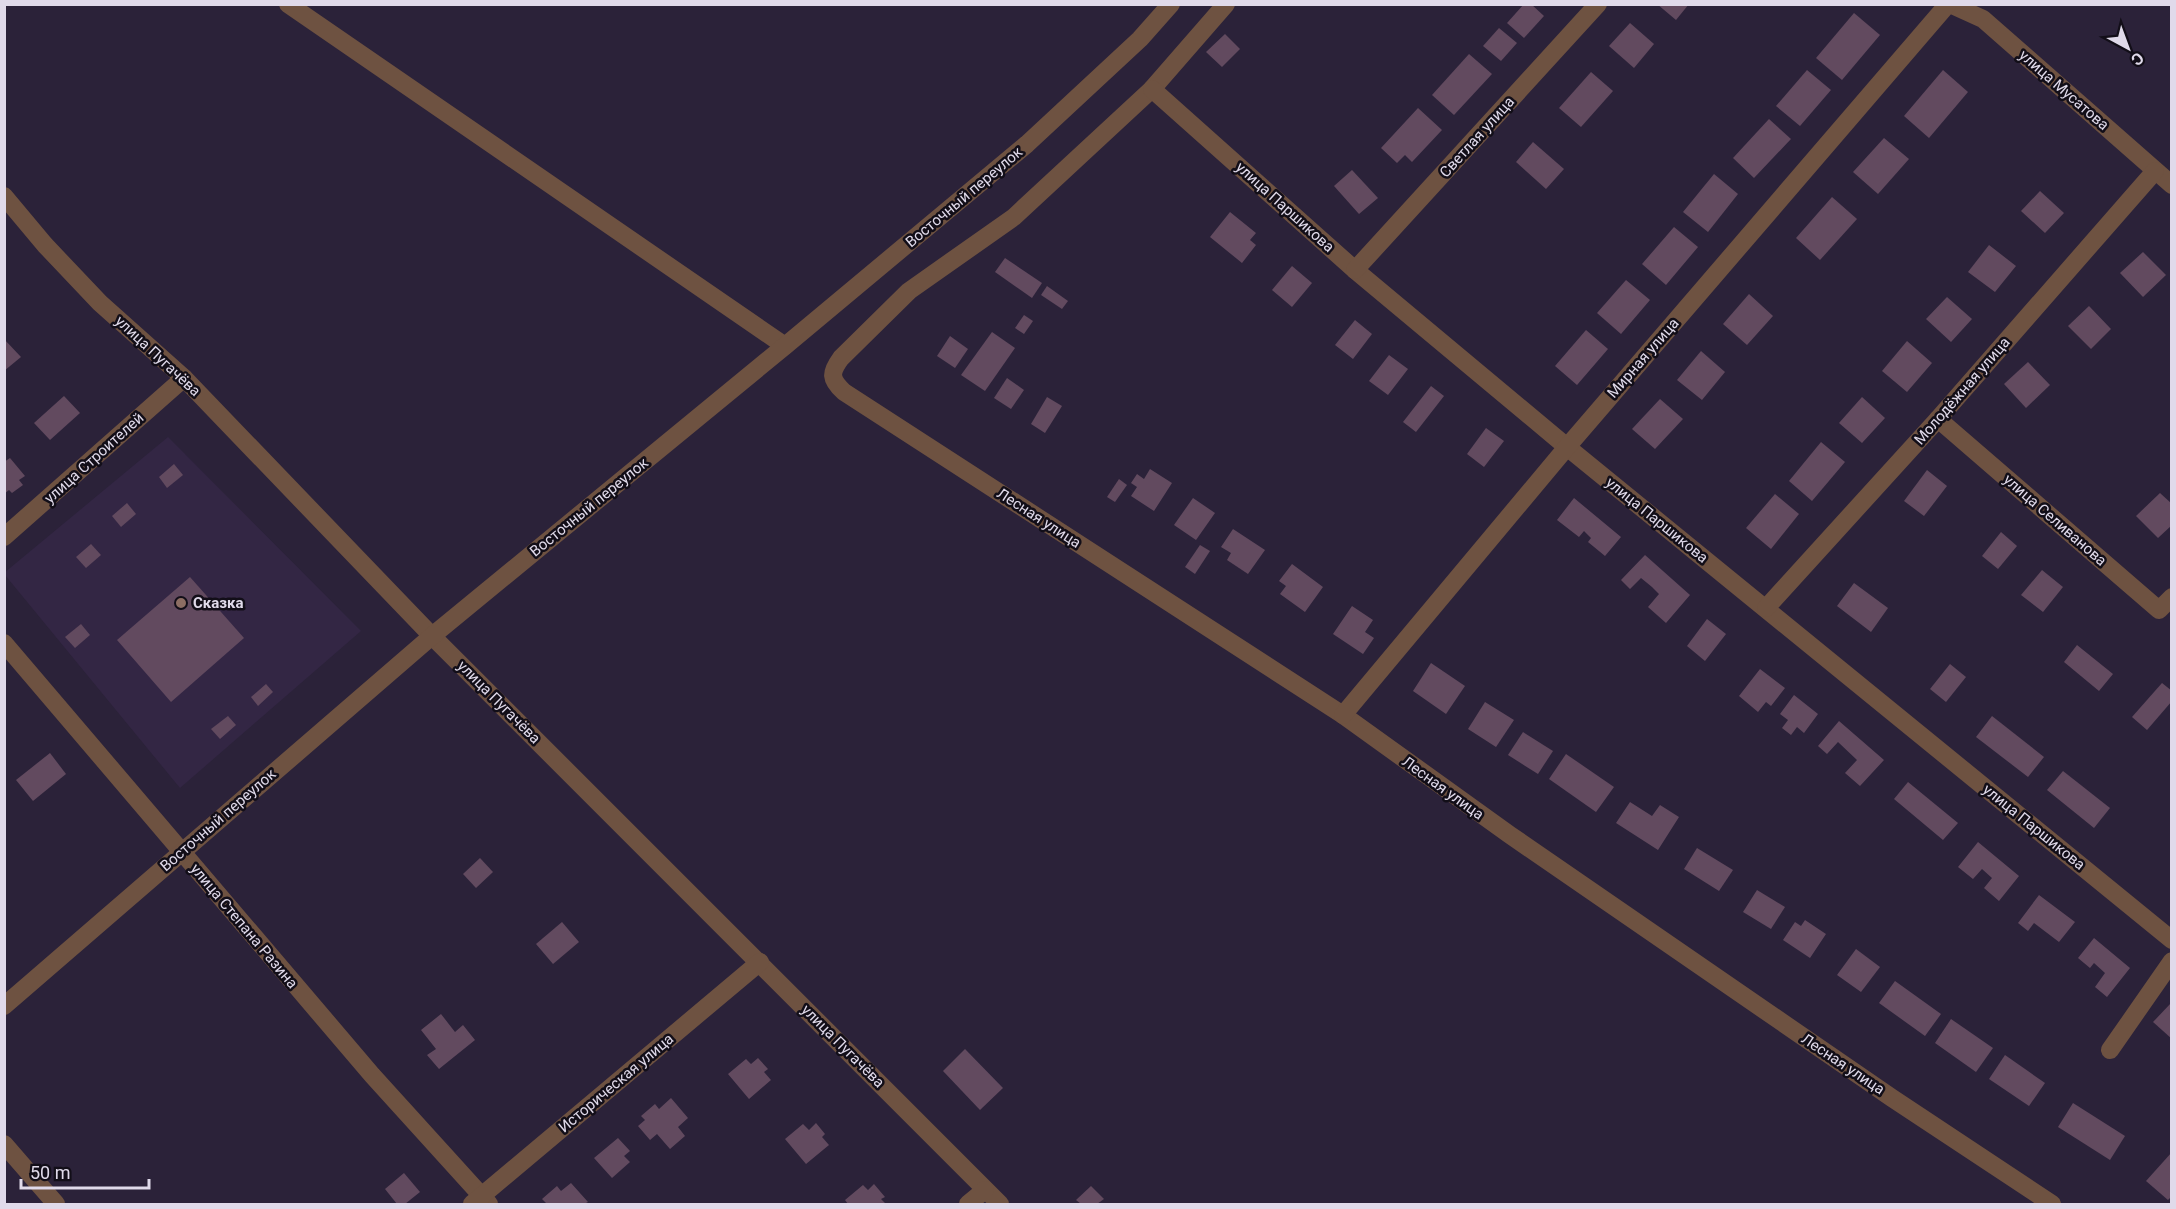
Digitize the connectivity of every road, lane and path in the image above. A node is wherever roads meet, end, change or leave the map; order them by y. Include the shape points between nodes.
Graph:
1 (288, 4) edge
2 (1171, 4) edge
3 (1226, 4) edge
4 (1598, 4) edge
5 (1949, 4) edge
6 (1152, 89) junction
7 (2155, 171) junction
8 (2172, 185) edge
9 (4, 196) edge
10 (1355, 270) junction
11 (785, 346) junction
12 (184, 378) junction
13 (1938, 419) junction
14 (1567, 447) junction
15 (4, 537) edge
16 (2172, 597) edge
17 (1766, 608) junction
18 (432, 636) junction
19 (4, 643) edge
20 (1343, 716) junction
21 (182, 852) junction
22 (2172, 940) edge
23 (2172, 961) edge
24 (760, 962) junction
25 (4, 1006) edge
26 (2110, 1050) dead end
27 (4, 1144) edge
28 (985, 1190) junction
29 (481, 1202) edge
30 (56, 1204) edge
31 (968, 1204) edge
32 (999, 1204) edge
33 (2052, 1204) edge

1 - 11 street
2 - 11 street, Восточный переулок via 1140,39 1027,144
3 - 6 street
4 - 10 street, Светлая улица
5 - 7 street, улица Мусатова via 1983,19
5 - 14 street, Мирная улица
6 - 10 street, улица Паршикова
6 - 20 street, Лесная улица via 1014,217 909,291 841,358 833,376 844,392
7 - 8 street, улица Мусатова
7 - 13 street, Молодёжная улица
9 - 12 street, улица Пугачёва via 100,303
10 - 14 street, улица Паршикова
11 - 18 street, Восточный переулок
12 - 15 street, улица Строителей
12 - 18 street, улица Пугачёва
13 - 16 street, улица Селиванова via 2159,610
13 - 17 street, Молодёжная улица
14 - 17 street, улица Паршикова
14 - 20 street, Мирная улица
17 - 22 street, улица Паршикова
18 - 21 street, Восточный переулок
18 - 24 street, улица Пугачёва
19 - 21 street, улица Степана Разина
20 - 33 street, Лесная улица via 1520,842
21 - 25 street, Восточный переулок
21 - 29 street, улица Степана Разина
23 - 26 street
24 - 28 street, улица Пугачёва
24 - 29 street, Историческая улица
27 - 30 street
28 - 31 street
28 - 32 street, улица Пугачёва

